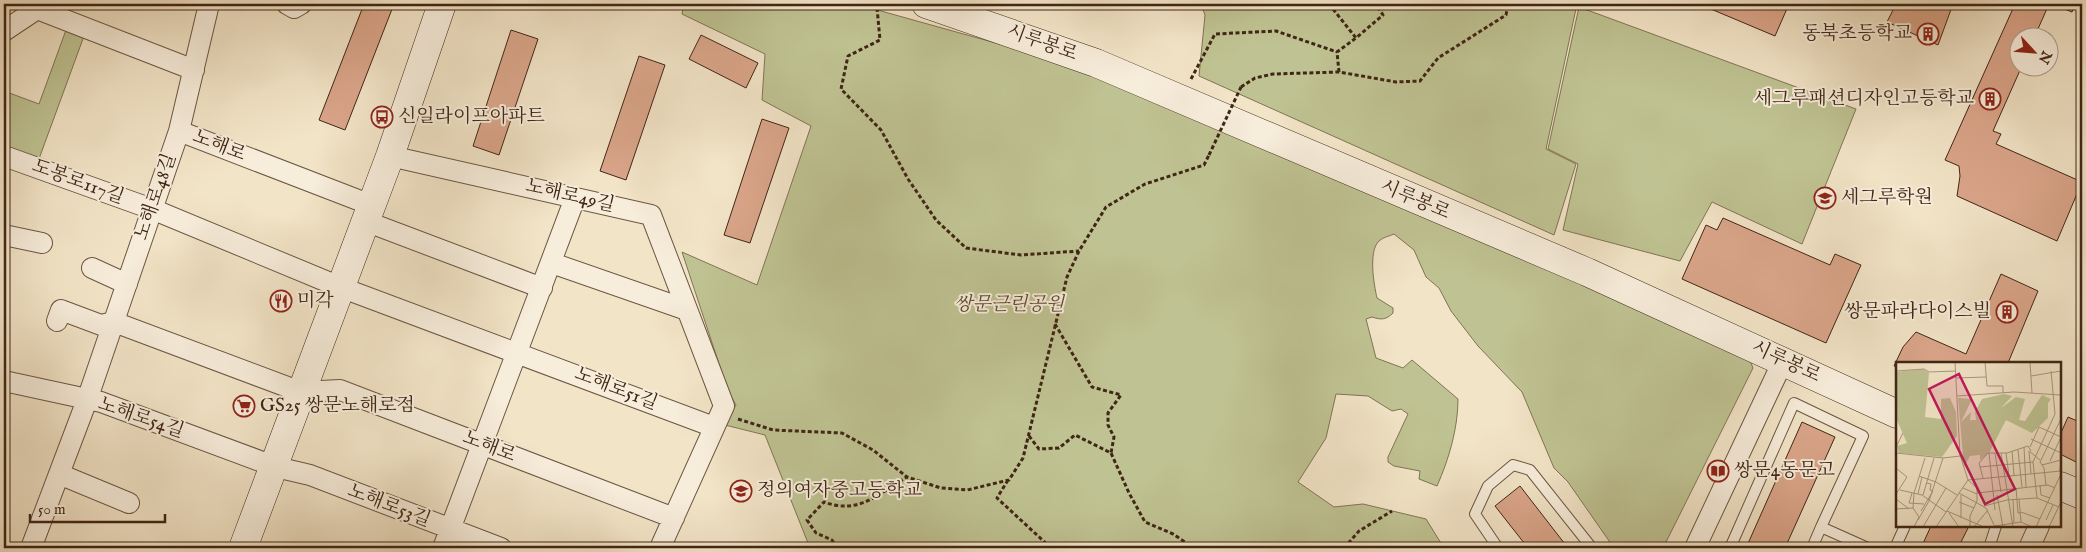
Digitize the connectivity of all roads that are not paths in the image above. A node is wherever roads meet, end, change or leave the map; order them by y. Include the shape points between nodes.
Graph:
1 (209, 4) edge
2 (287, 4) edge
3 (301, 4) edge
4 (442, 4) edge
5 (926, 4) edge
6 (4, 31) edge
7 (194, 70) junction
8 (179, 130) junction
9 (4, 156) edge
10 (390, 156) junction
11 (576, 198) junction
12 (152, 209) junction
13 (368, 213) junction
14 (4, 235) edge
15 (42, 242) dead end
16 (552, 263) junction
17 (92, 268) dead end
18 (127, 284) junction
19 (340, 287) junction
20 (542, 288) junction
21 (687, 310) junction
22 (57, 321) dead end
23 (114, 322) junction
24 (518, 353) junction
25 (1783, 361) junction
26 (4, 381) edge
27 (301, 392) junction
28 (87, 400) junction
29 (1896, 414) edge
30 (717, 420) junction
31 (482, 445) junction
32 (276, 467) junction
33 (59, 474) junction
34 (2061, 486) edge
35 (2082, 495) edge
36 (129, 503) dead end
37 (674, 518) junction
38 (1821, 527) junction
39 (1905, 527) edge
40 (1996, 527) edge
41 (2039, 527) edge
42 (451, 529) junction
43 (38, 546) edge
44 (243, 548) edge
45 (443, 548) edge
46 (502, 548) edge
47 (660, 548) edge
48 (1498, 548) edge
49 (1592, 548) edge
50 (1695, 548) edge
51 (1730, 548) edge
52 (1812, 548) edge
53 (1868, 548) edge
54 (1895, 548) edge
55 (1989, 548) edge
56 (2029, 548) edge

1 - 7 street, 노해로48길
2 - 3 street via 294,8
4 - 10 street
5 - 25 street, 시루봉로 via 1096,63 1587,272
6 - 7 street via 37,9
7 - 8 street, 노해로48길
8 - 12 street, 노해로48길
8 - 13 street, 노해로
9 - 12 street, 도봉로117길
10 - 11 street, 노해로49길
10 - 13 street
11 - 16 street
11 - 21 street, 노해로49길 via 651,214
12 - 18 street, 노해로48길
12 - 19 street
13 - 19 street
13 - 20 street, 노해로
14 - 15 street
16 - 20 street
16 - 21 street
17 - 18 street
18 - 23 street, 노해로48길
19 - 24 street, 노해로51길
19 - 27 street
20 - 24 street
21 - 30 street, 노해로49길 via 724,406
22 - 23 street via 61,310 101,325
23 - 27 street, 노해로
23 - 28 street, 노해로48길
24 - 30 street, 노해로51길
24 - 31 street
25 - 29 street, 시루봉로
25 - 50 street
26 - 28 street, 노해로54길
27 - 31 street, 노해로 via 340,390
27 - 32 street
28 - 32 street, 노해로54길 via 101,402
28 - 33 street, 노해로48길
30 - 37 street, 노해로49길
31 - 37 street, 노해로
31 - 42 street
32 - 42 street, 노해로53길 via 310,476
32 - 44 street
33 - 36 street
33 - 43 street, 노해로48길
34 - 35 street
37 - 47 street, 노해로49길
38 - 51 lane via 1864,436 1794,403
38 - 52 lane
38 - 53 lane
39 - 54 lane
40 - 55 lane
41 - 56 street
42 - 45 street
42 - 46 street, 노해로53길
48 - 49 lane via 1475,514 1488,486 1513,465 1530,470

